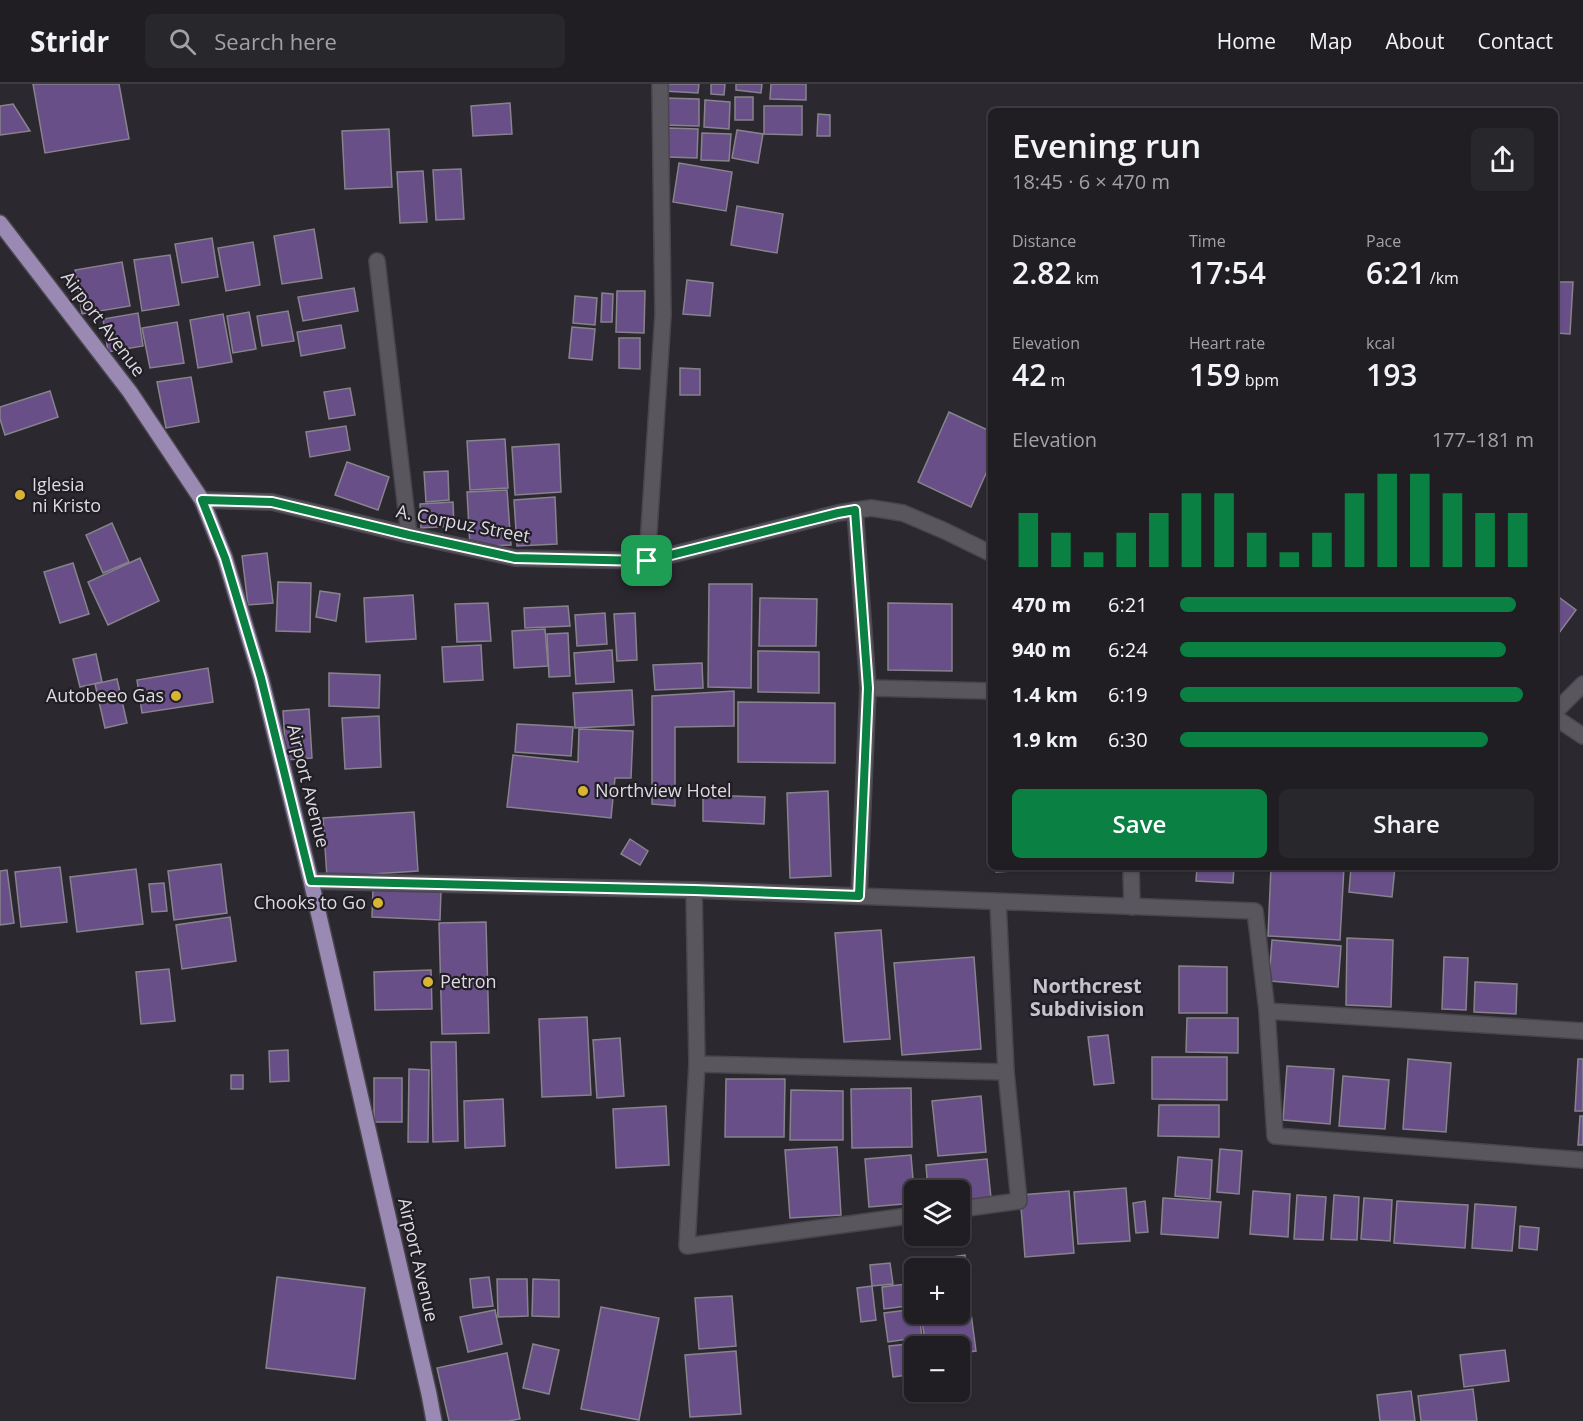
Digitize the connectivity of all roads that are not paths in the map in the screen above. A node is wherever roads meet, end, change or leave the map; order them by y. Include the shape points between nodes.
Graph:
1 (660, 84) edge
2 (0, 223) edge
3 (377, 261) dead end
4 (202, 500) junction
5 (855, 510) junction
6 (409, 535) junction
7 (988, 552) edge
8 (647, 561) junction
9 (1583, 684) edge
10 (868, 688) junction
11 (988, 691) edge
12 (1558, 709) edge
13 (1558, 719) edge
14 (1583, 736) edge
15 (1131, 870) edge
16 (311, 881) junction
17 (694, 890) junction
18 (859, 896) junction
19 (998, 902) junction
20 (1132, 907) junction
21 (1267, 1011) junction
22 (1583, 1031) edge
23 (698, 1064) junction
24 (1006, 1072) junction
25 (1583, 1160) edge
26 (970, 1208) edge
27 (904, 1216) edge
28 (434, 1421) edge

1 - 8 street via 663,315
2 - 4 main road, Airport Avenue via 130,392
3 - 6 street
4 - 6 street, A. Corpuz Street via 272,502
4 - 16 main road, Airport Avenue via 225,558 261,678
5 - 7 street, A. Corpuz Street via 903,513
5 - 8 street, A. Corpuz Street
5 - 10 street
6 - 8 street, A. Corpuz Street via 515,558
9 - 12 street
10 - 11 street
10 - 18 street
13 - 14 street
15 - 20 street
16 - 17 street
16 - 28 main road, Airport Avenue
17 - 18 street
17 - 23 street
18 - 19 street
19 - 20 street
19 - 24 street
20 - 21 street via 1256,911
21 - 22 street
21 - 25 street via 1275,1136
23 - 24 street
23 - 27 street via 687,1246
24 - 26 street via 1019,1201

